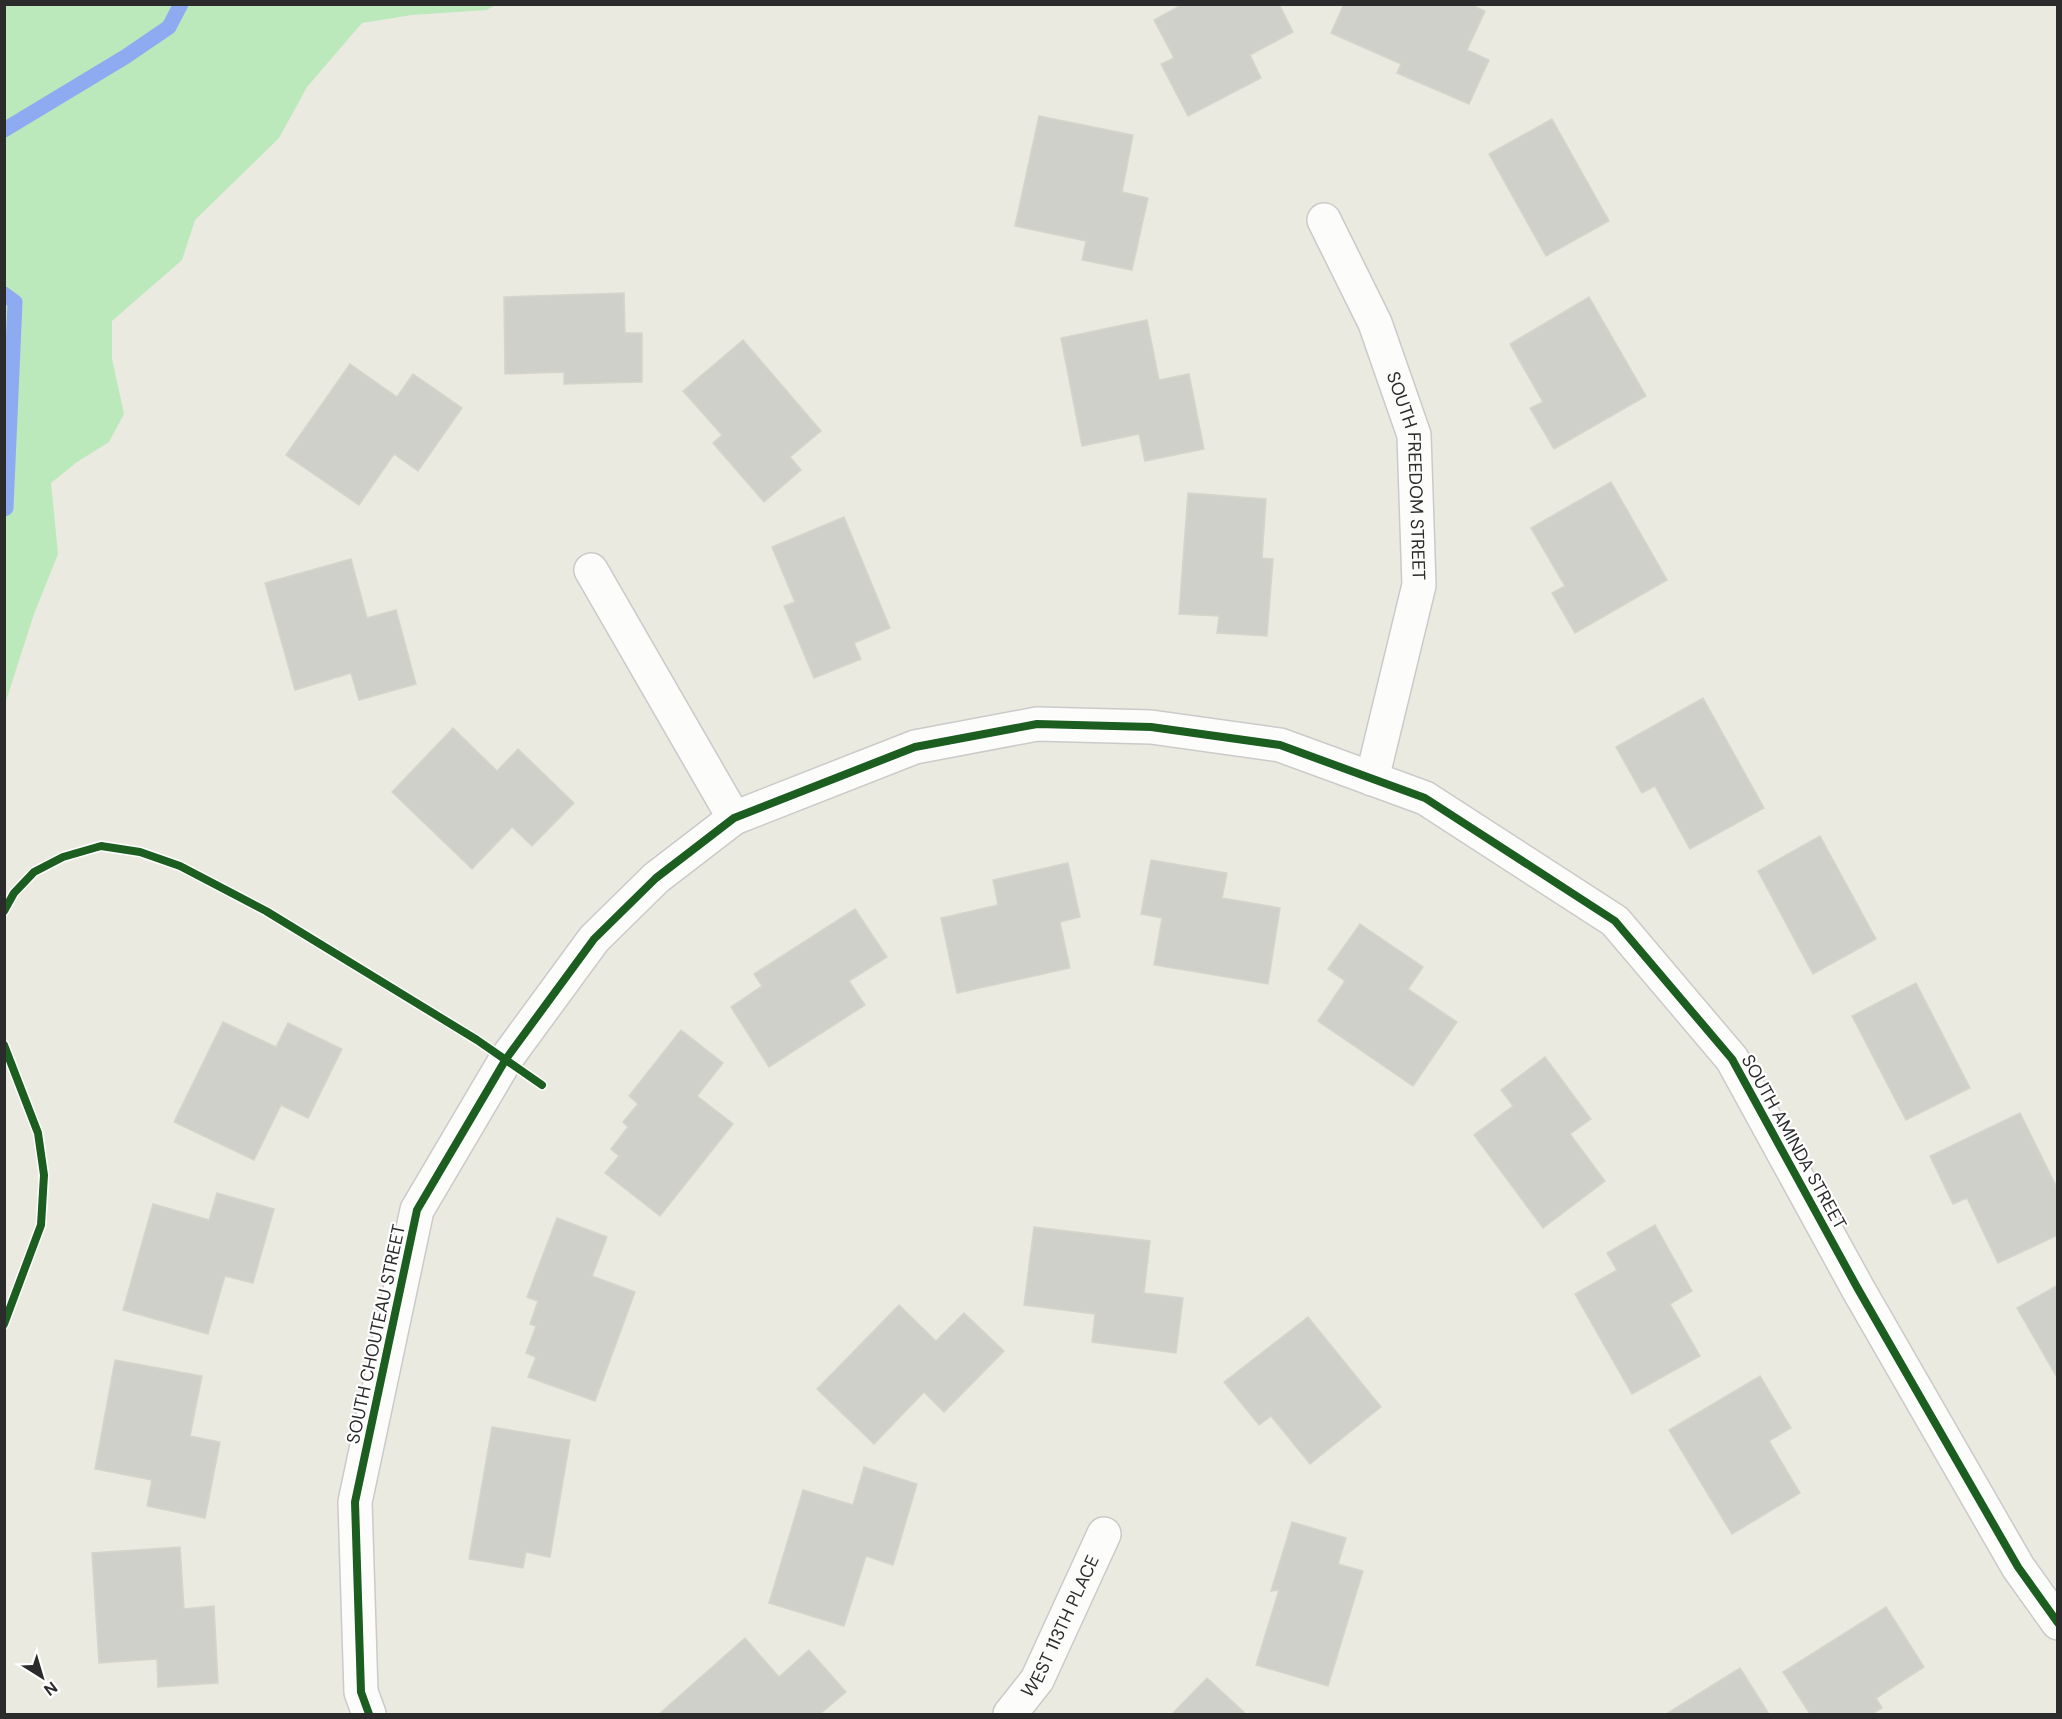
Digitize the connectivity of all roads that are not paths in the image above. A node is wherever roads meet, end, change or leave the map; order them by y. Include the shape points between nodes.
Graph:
1 (1324, 220) dead end
2 (591, 570) dead end
3 (1037, 724) joint
4 (1372, 779) junction
5 (734, 818) junction
6 (1104, 1534) dead end
7 (2058, 1623) edge
8 (369, 1714) edge
9 (1010, 1714) edge

1 - 4 street, SOUTH FREEDOM STREET via 1375,323 1414,435 1419,585
2 - 5 street
3 - 4 street, SOUTH AMINDA STREET via 1151,727 1280,745
3 - 5 street, SOUTH CHOUTEAU STREET via 915,747
4 - 7 street, SOUTH AMINDA STREET via 1425,798 1615,921 1732,1059 1858,1289 2018,1567
5 - 8 street, SOUTH CHOUTEAU STREET via 656,878 594,939 506,1059 417,1210 355,1502 361,1692
6 - 9 street, WEST 113TH PLACE via 1037,1680

